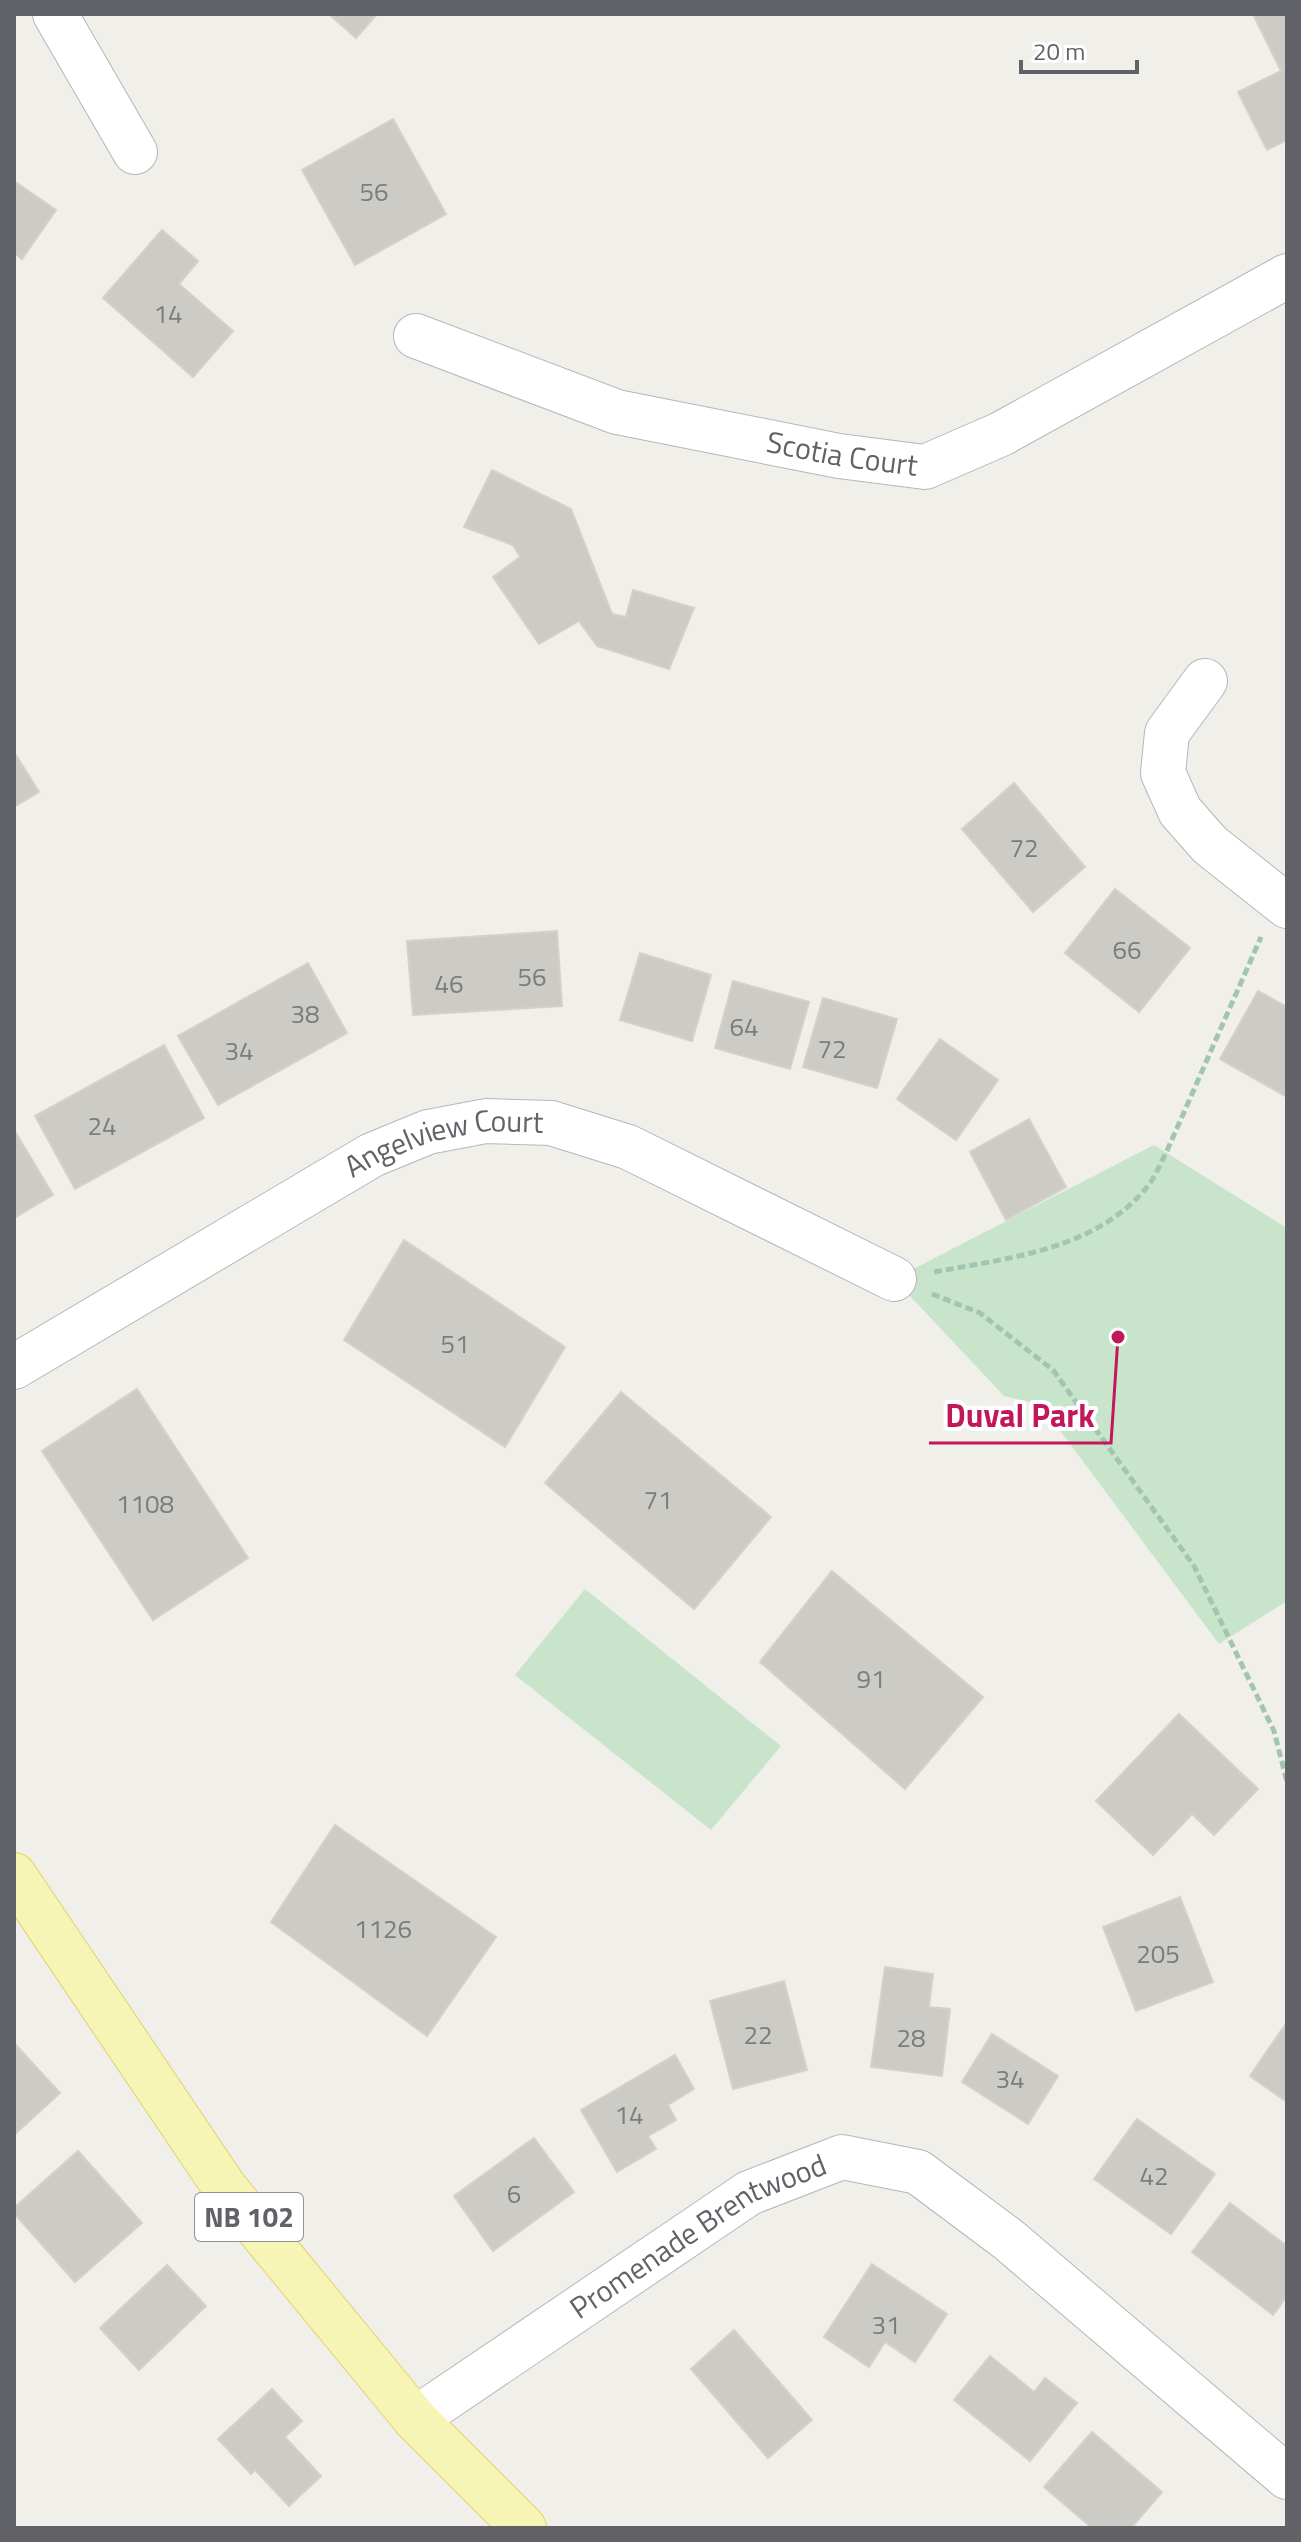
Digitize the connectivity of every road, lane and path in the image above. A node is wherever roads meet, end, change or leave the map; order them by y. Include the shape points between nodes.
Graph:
1 (55, 14) edge
2 (135, 152) dead end
3 (1287, 276) edge
4 (416, 336) dead end
5 (1205, 681) dead end
6 (1282, 903) edge
7 (894, 1279) junction
8 (14, 1367) edge
9 (1287, 1782) edge
10 (14, 1875) edge
11 (415, 2419) junction
12 (1287, 2477) edge
13 (524, 2528) edge

1 - 2 street
3 - 4 street, Scotia Court via 1001,434 925,467 839,456 617,412
5 - 6 street via 1167,733 1163,773 1180,811 1210,845
6 - 7 path via 1148,1186 1080,1237 1034,1253
7 - 8 street, Angelview Court via 628,1147 551,1123 486,1121 428,1132 372,1155
7 - 9 path via 980,1313 1053,1370 1194,1566 1274,1731
10 - 11 main road, NB 102 via 225,2188
11 - 12 street, Promenade Brentwood via 749,2193 842,2157 918,2172 1009,2240
11 - 13 main road, NB 102

